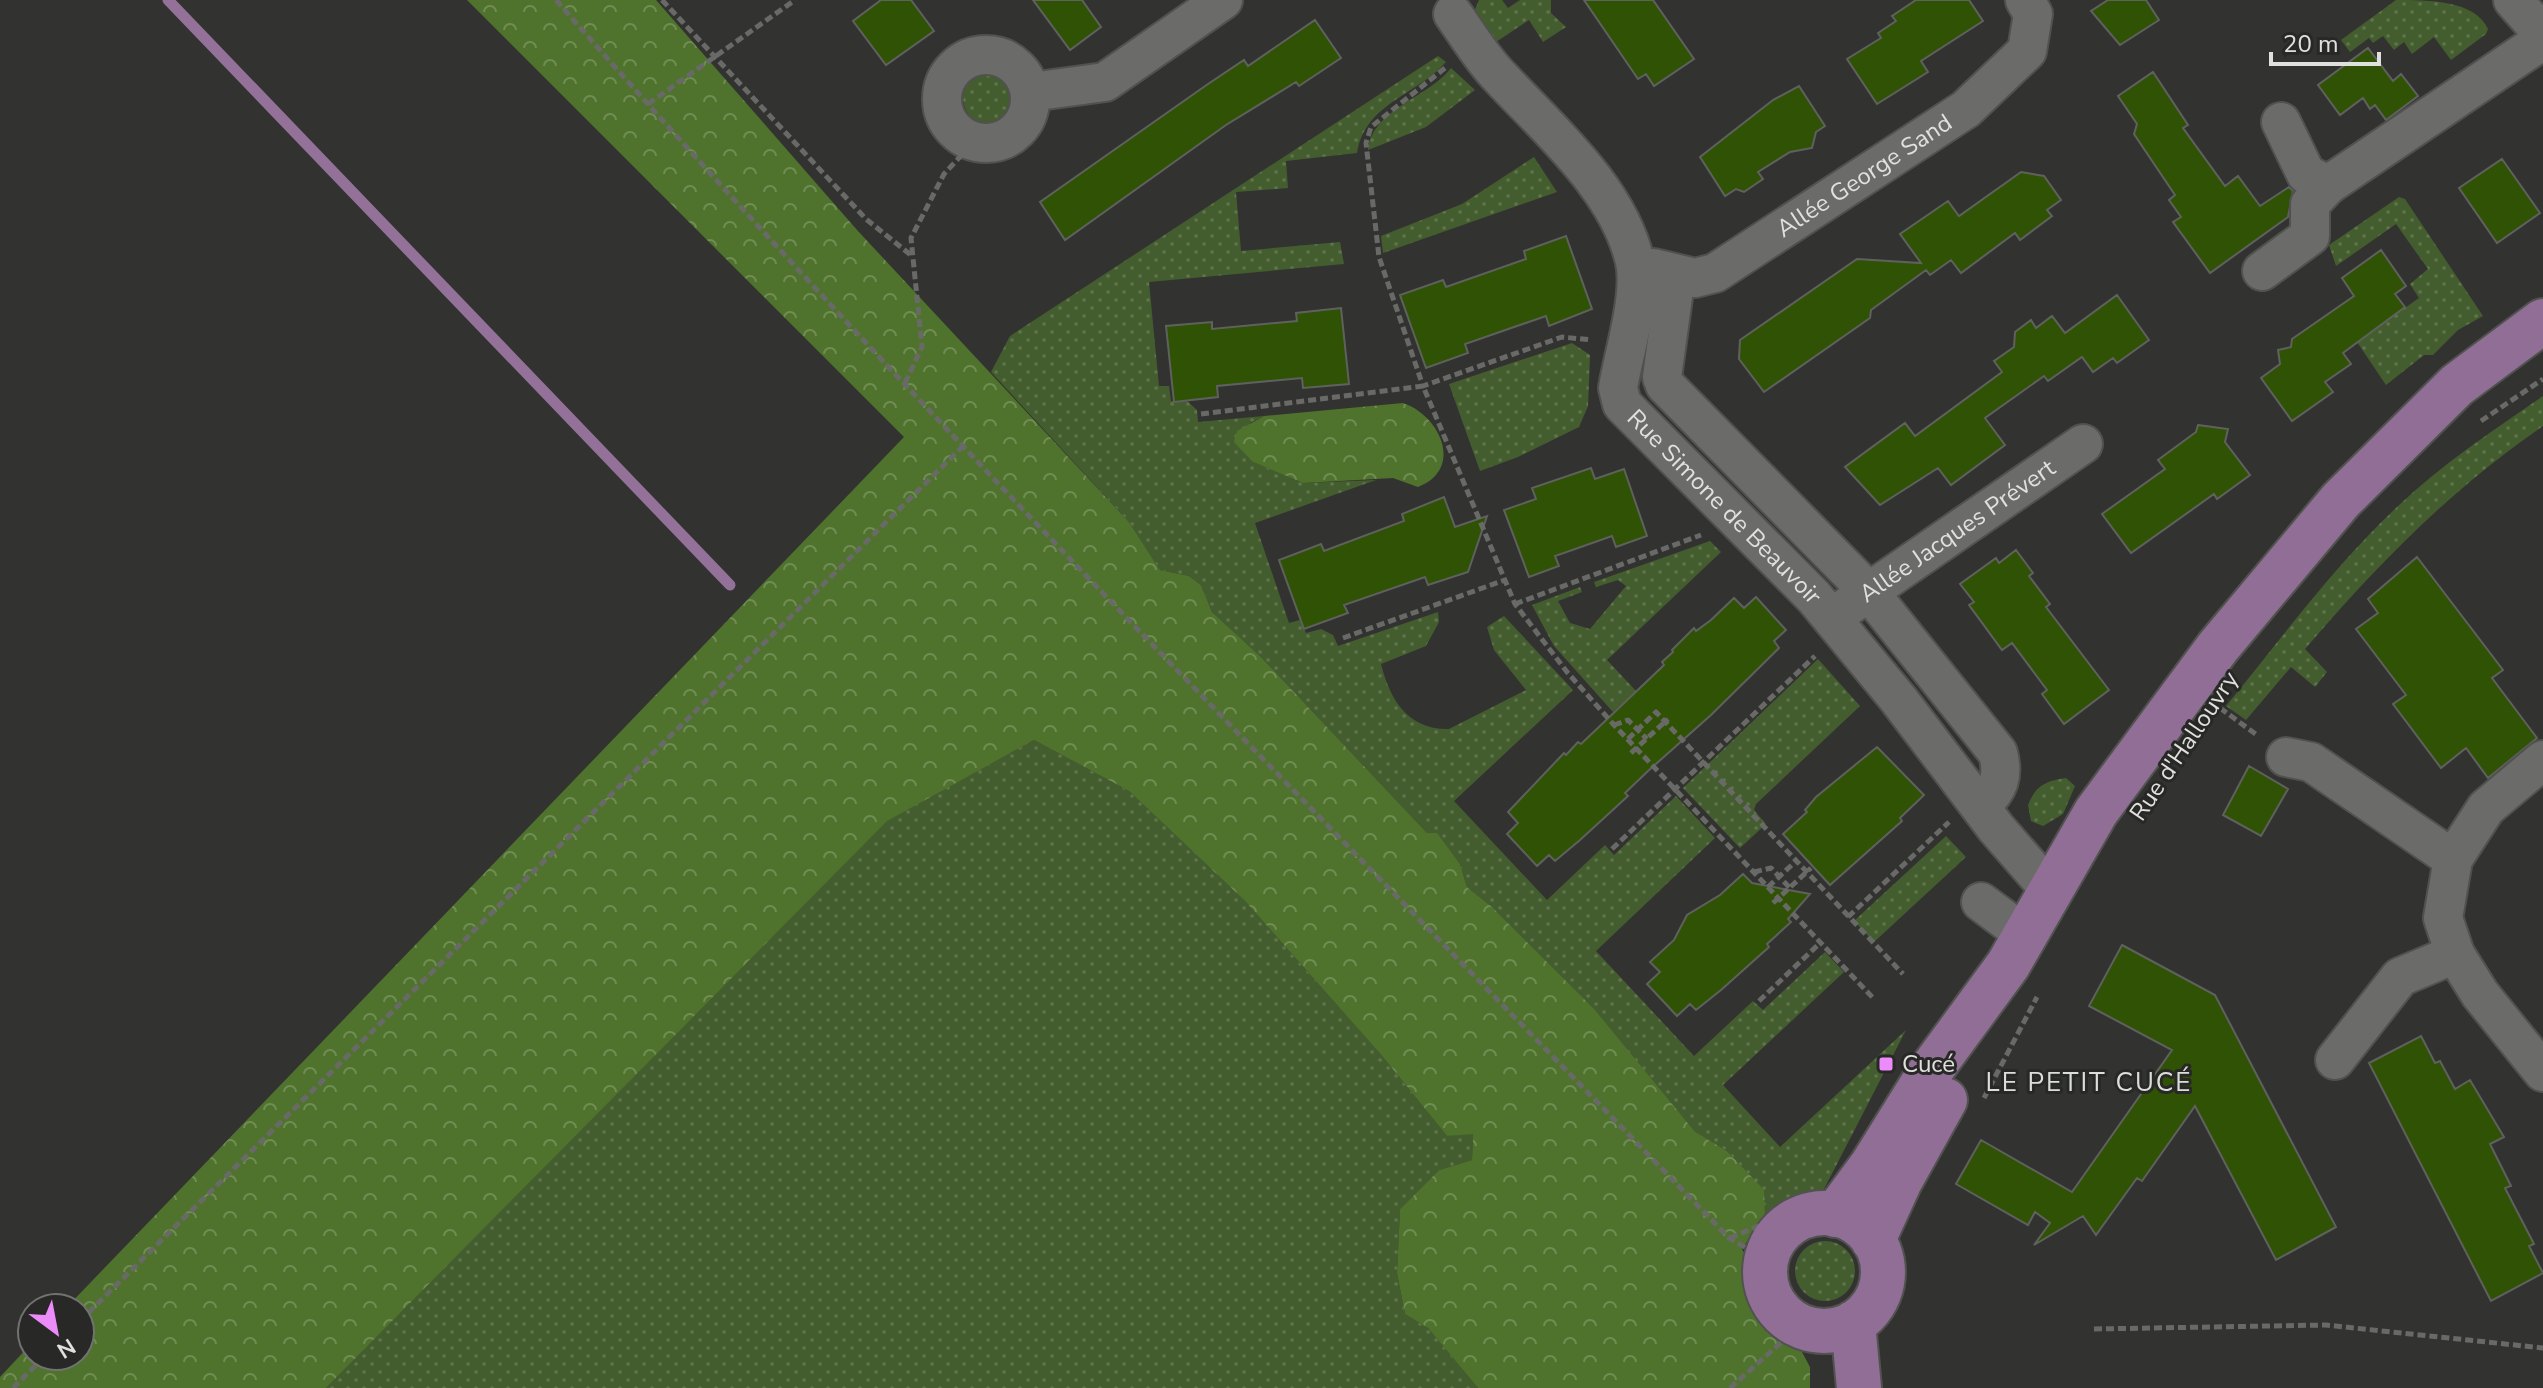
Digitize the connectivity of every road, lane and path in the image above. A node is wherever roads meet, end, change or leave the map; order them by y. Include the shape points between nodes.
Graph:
1 (556, 0) edge
2 (662, 0) edge
3 (795, 0) edge
4 (1223, 0) edge
5 (2025, 0) edge
6 (2513, 0) edge
7 (1449, 13) edge
8 (2543, 37) edge
9 (713, 58) junction
10 (1031, 92) junction
11 (648, 104) junction
12 (2281, 122) dead end
13 (974, 142) junction
14 (2328, 185) junction
15 (912, 256) junction
16 (1635, 263) junction
17 (2262, 271) dead end
18 (1676, 275) junction
19 (2543, 321) edge
20 (1624, 347) junction
21 (2543, 353) edge
22 (2543, 379) edge
23 (905, 383) junction
24 (1423, 386) junction
25 (1201, 414) dead end
26 (2473, 427) dead end
27 (2410, 434) junction
28 (2083, 444) dead end
29 (964, 445) junction
30 (1739, 521) junction
31 (1505, 580) junction
32 (1869, 592) junction
33 (1515, 604) junction
34 (1836, 624) junction
35 (1343, 638) dead end
36 (2211, 702) dead end
37 (1668, 719) dead end
38 (1614, 725) junction
39 (1628, 739) junction
40 (1647, 739) junction
41 (1631, 753) dead end
42 (2286, 757) joint
43 (2543, 760) edge
44 (1703, 763) junction
45 (1675, 789) junction
46 (1978, 801) junction
47 (1612, 849) dead end
48 (2453, 859) junction
49 (1795, 862) junction
50 (1811, 868) dead end
51 (1754, 872) junction
52 (1768, 887) junction
53 (1790, 888) junction
54 (1981, 902) dead end
55 (1773, 903) dead end
56 (2042, 906) junction
57 (1848, 917) junction
58 (1821, 942) junction
59 (2455, 954) junction
60 (1903, 974) dead end
61 (2024, 978) junction
62 (1875, 1000) dead end
63 (1759, 1001) dead end
64 (2335, 1060) dead end
65 (2543, 1072) edge
66 (1983, 1099) dead end
67 (1835, 1215) junction
68 (1873, 1240) junction
69 (1766, 1259) junction
70 (96, 1305) edge
71 (1853, 1323) junction
72 (1803, 1326) junction
73 (2094, 1329) dead end
74 (2543, 1348) edge
75 (29, 1372) edge
76 (13, 1388) edge
77 (1730, 1388) edge
78 (1837, 1388) edge
79 (1859, 1388) edge

1 - 11 path
2 - 9 path
3 - 9 path
4 - 10 street via 1105,82
5 - 18 street, Allée George Sand via 2033,14 2027,51 1966,109 1715,273
6 - 8 street
7 - 16 street, Rue Simone de Beauvoir via 1498,76 1572,149 1620,224
7 - 24 path via 1439,76 1371,127 1365,153 1379,257
8 - 14 street
9 - 11 path
9 - 15 path via 866,219
10 - 13 street via 1028,114 1016,132 996,143
10 - 13 street via 1019,67 994,54 967,57 946,75 940,102 950,128
11 - 23 path
12 - 14 street via 2306,174
13 - 15 path via 944,174 911,238
14 - 17 street via 2310,204 2310,236
15 - 23 path via 922,347
16 - 18 street, Allée George Sand
16 - 20 street, Rue Simone de Beauvoir
18 - 32 street via 1665,385
19 - 27 main road, Rue d'Hallouvry via 2457,385
20 - 24 path via 1562,337
20 - 30 street, Rue Simone de Beauvoir via 1618,388 1622,404
21 - 27 main road, Rue d'Hallouvry
22 - 26 path
23 - 29 path
24 - 25 path
24 - 31 path
27 - 56 main road, Rue d'Hallouvry via 2341,500 2218,647 2096,812
28 - 32 street, Allée Jacques Prévert
29 - 69 path via 1729,1238
29 - 70 path
30 - 33 path
30 - 34 street, Rue Simone de Beauvoir
31 - 33 path
31 - 35 path
32 - 34 street, Allée Jacques Prévert
32 - 46 street via 1998,753 2003,771 1994,794
33 - 38 path
34 - 44 path
34 - 46 street, Rue Simone de Beauvoir
36 - 42 path
37 - 40 path, bridge
38 - 39 path
38 - 40 path via 1628,720
39 - 44 path via 1656,712
39 - 45 path
40 - 41 path, bridge
42 - 48 street via 2311,762
43 - 48 street via 2486,808
44 - 45 path
44 - 49 path
45 - 47 path
45 - 51 path
46 - 56 street, Rue Simone de Beauvoir
46 - 57 path
48 - 59 street via 2443,918
49 - 52 path
49 - 57 path
50 - 53 path, bridge
51 - 52 path
51 - 53 path via 1771,868
52 - 58 path
53 - 55 path, bridge
54 - 56 street via 2016,928
56 - 61 main road, Rue d'Hallouvry
57 - 60 path
58 - 62 path
58 - 63 path
59 - 64 street via 2400,977
59 - 65 street
61 - 66 path
61 - 67 main road, Rue d'Hallouvry via 1931,1070
61 - 68 main road, Rue d'Hallouvry via 1958,1078
67 - 68 main road via 1857,1223
67 - 69 main road via 1805,1216 1792,1223 1771,1245
68 - 71 main road via 1881,1286 1876,1302
69 - 72 main road via 1767,1289 1783,1315
71 - 72 main road via 1825,1331
71 - 79 main road
72 - 77 path
72 - 78 main road
73 - 74 path via 2326,1325
75 - 76 path

